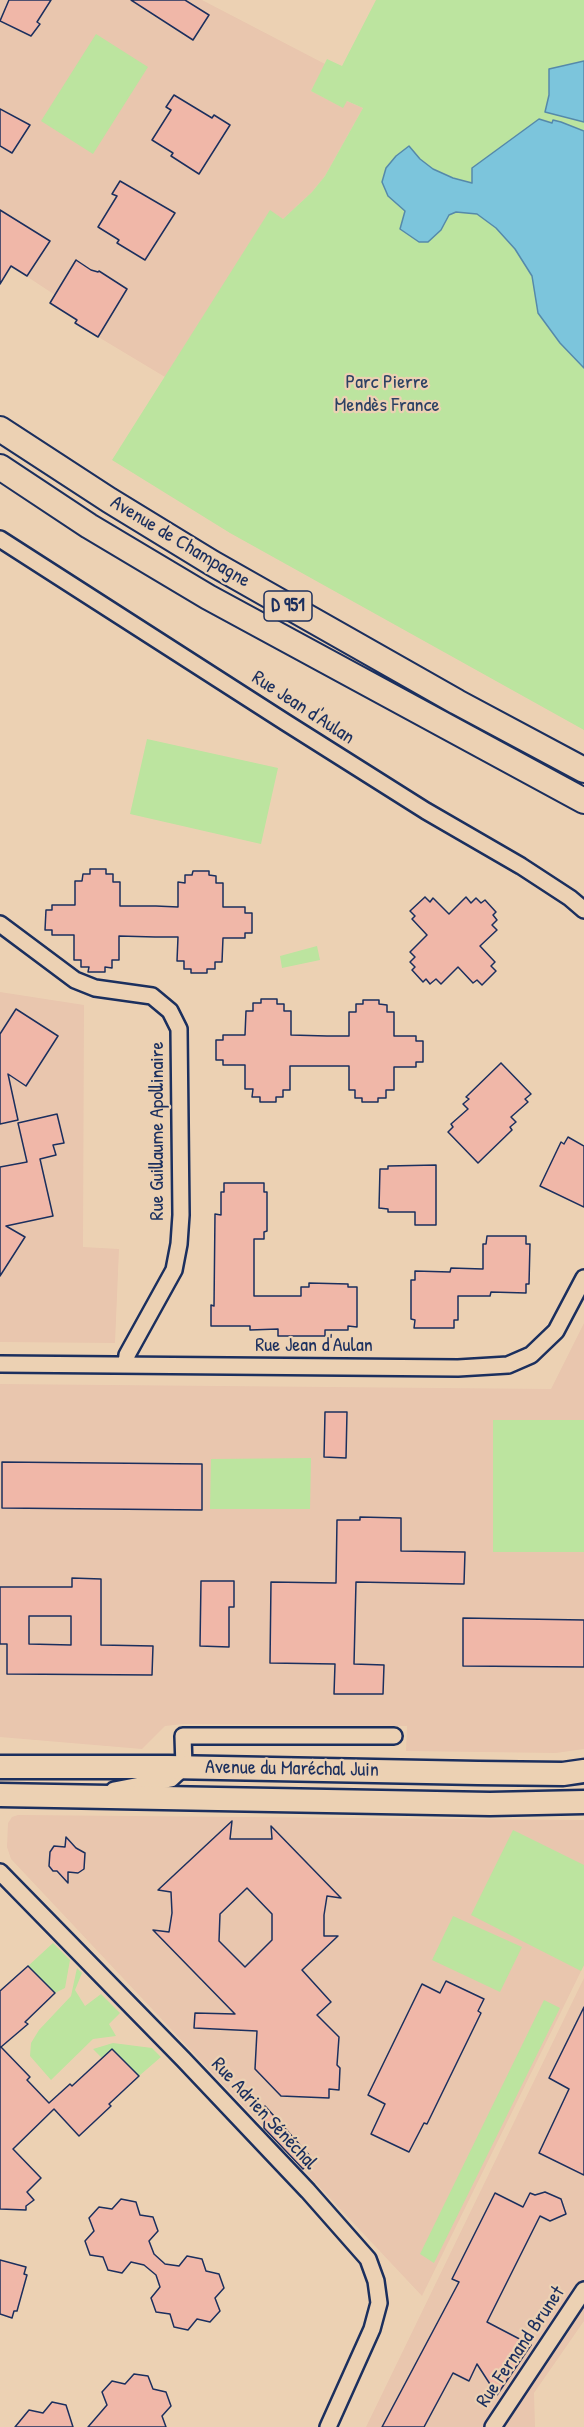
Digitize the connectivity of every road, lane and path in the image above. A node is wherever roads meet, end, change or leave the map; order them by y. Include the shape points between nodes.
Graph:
1 (0, 429) edge
2 (0, 467) edge
3 (0, 483) edge
4 (70, 514) junction
5 (0, 539) edge
6 (584, 770) edge
7 (584, 801) edge
8 (584, 910) edge
9 (0, 924) edge
10 (584, 1278) edge
11 (0, 1364) edge
12 (126, 1365) junction
13 (394, 1736) dead end
14 (0, 1767) edge
15 (584, 1771) edge
16 (177, 1773) junction
17 (0, 1795) edge
18 (82, 1797) junction
19 (584, 1802) edge
20 (0, 1872) edge
21 (584, 2290) edge
22 (328, 2427) edge
23 (493, 2427) edge

1 - 6 main road, Avenue de Champagne / D 951 via 212,563
2 - 4 main road, Avenue de Champagne / D 951
3 - 4 main road
4 - 7 main road, Avenue de Champagne / D 951 via 208,597
5 - 8 street, Rue Jean d'Aulan via 285,722 521,866
9 - 12 street, Rue Guillaume Apollinaire via 75,980 95,988 152,996 170,1011 179,1029 179,1244 174,1270 127,1355
10 - 12 street, Rue Jean d'Aulan via 556,1331 531,1354 508,1365
11 - 12 street, Rue Jean d'Aulan
13 - 16 street via 183,1736
14 - 16 main road, Avenue du Maréchal Juin
15 - 16 main road, Avenue du Maréchal Juin
16 - 18 street
17 - 18 main road, Avenue du Maréchal Juin
18 - 19 main road, Avenue du Maréchal Juin
20 - 22 street, Rue Adrien Sénéchal via 183,2058 368,2259 379,2302 372,2329
21 - 23 street, Rue Fernand Brunet

